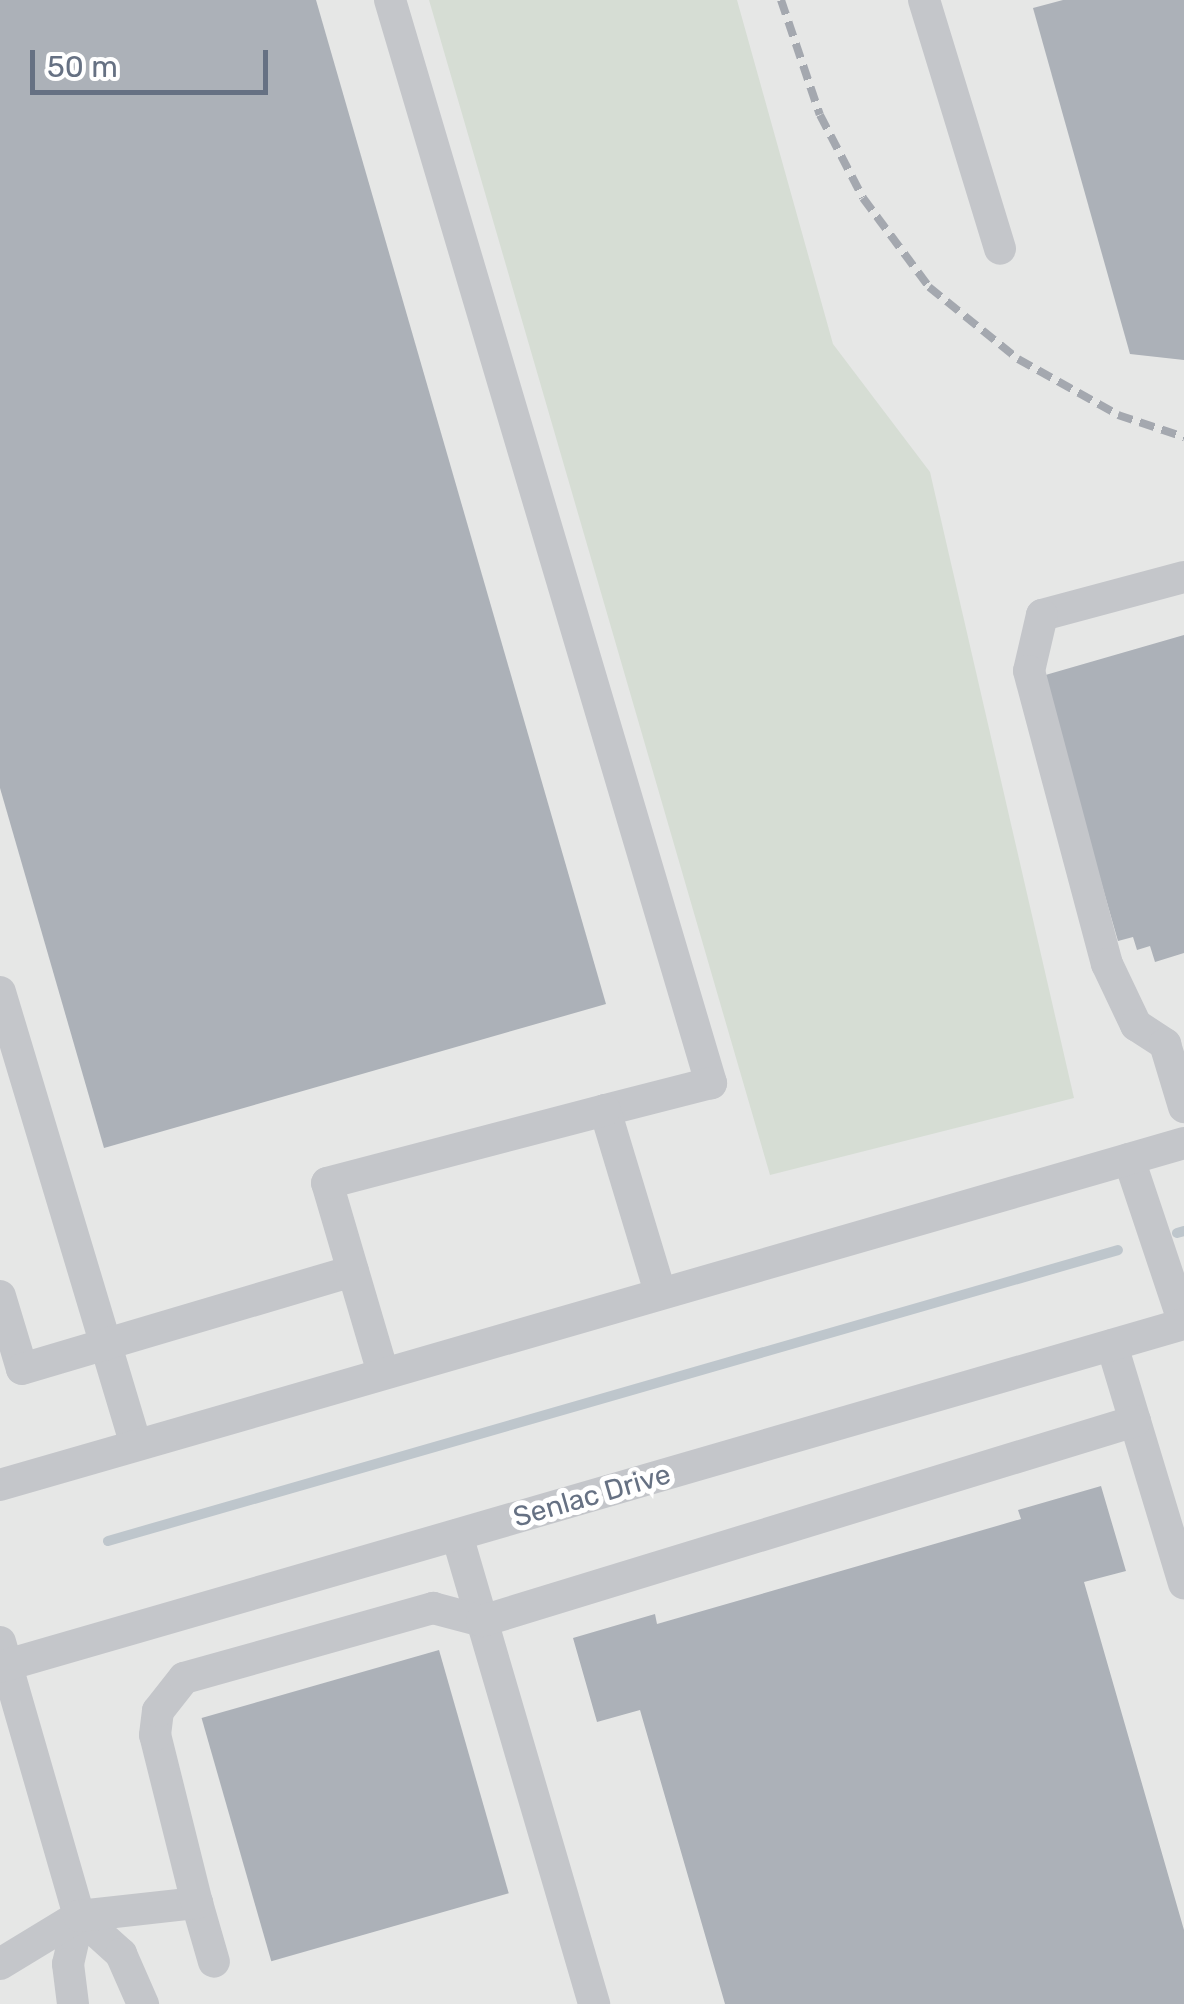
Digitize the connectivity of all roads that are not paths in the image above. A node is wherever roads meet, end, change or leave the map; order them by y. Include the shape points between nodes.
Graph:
1 (390, 0) edge
2 (924, 0) edge
3 (1000, 249) dead end
4 (1184, 576) edge
5 (0, 992) edge
6 (1175, 1041) edge
7 (1184, 1107) edge
8 (605, 1110) junction
9 (1184, 1143) edge
10 (1129, 1159) junction
11 (353, 1271) junction
12 (660, 1292) junction
13 (0, 1296) edge
14 (1184, 1323) edge
15 (1112, 1345) junction
16 (103, 1348) junction
17 (383, 1373) junction
18 (1135, 1421) junction
19 (136, 1444) junction
20 (0, 1485) edge
21 (457, 1535) junction
22 (1184, 1583) edge
23 (482, 1621) junction
24 (2, 1658) edge
25 (197, 1903) junction
26 (79, 1916) junction
27 (214, 1962) dead end
28 (0, 1964) edge
29 (73, 2004) edge
30 (143, 2004) edge
31 (594, 2004) edge

1 - 8 street via 711,1082
2 - 3 street
4 - 6 street via 1042,615 1030,672 1107,964 1136,1025
5 - 16 street
6 - 7 street
8 - 11 street via 327,1183
8 - 12 street
9 - 10 street
10 - 12 street
10 - 14 street
11 - 16 street
11 - 17 street
12 - 17 street
13 - 16 street via 22,1369
14 - 15 street, Senlac Drive
15 - 18 street
15 - 21 street, Senlac Drive
16 - 19 street
17 - 19 street
18 - 22 street
18 - 23 street
19 - 20 street
21 - 23 street
21 - 24 street, Senlac Drive
23 - 25 street via 432,1608 184,1678 158,1711 156,1734
23 - 31 street
24 - 26 street
25 - 26 street
25 - 27 street
26 - 28 street
26 - 29 street via 68,1964
26 - 30 street via 121,1954

